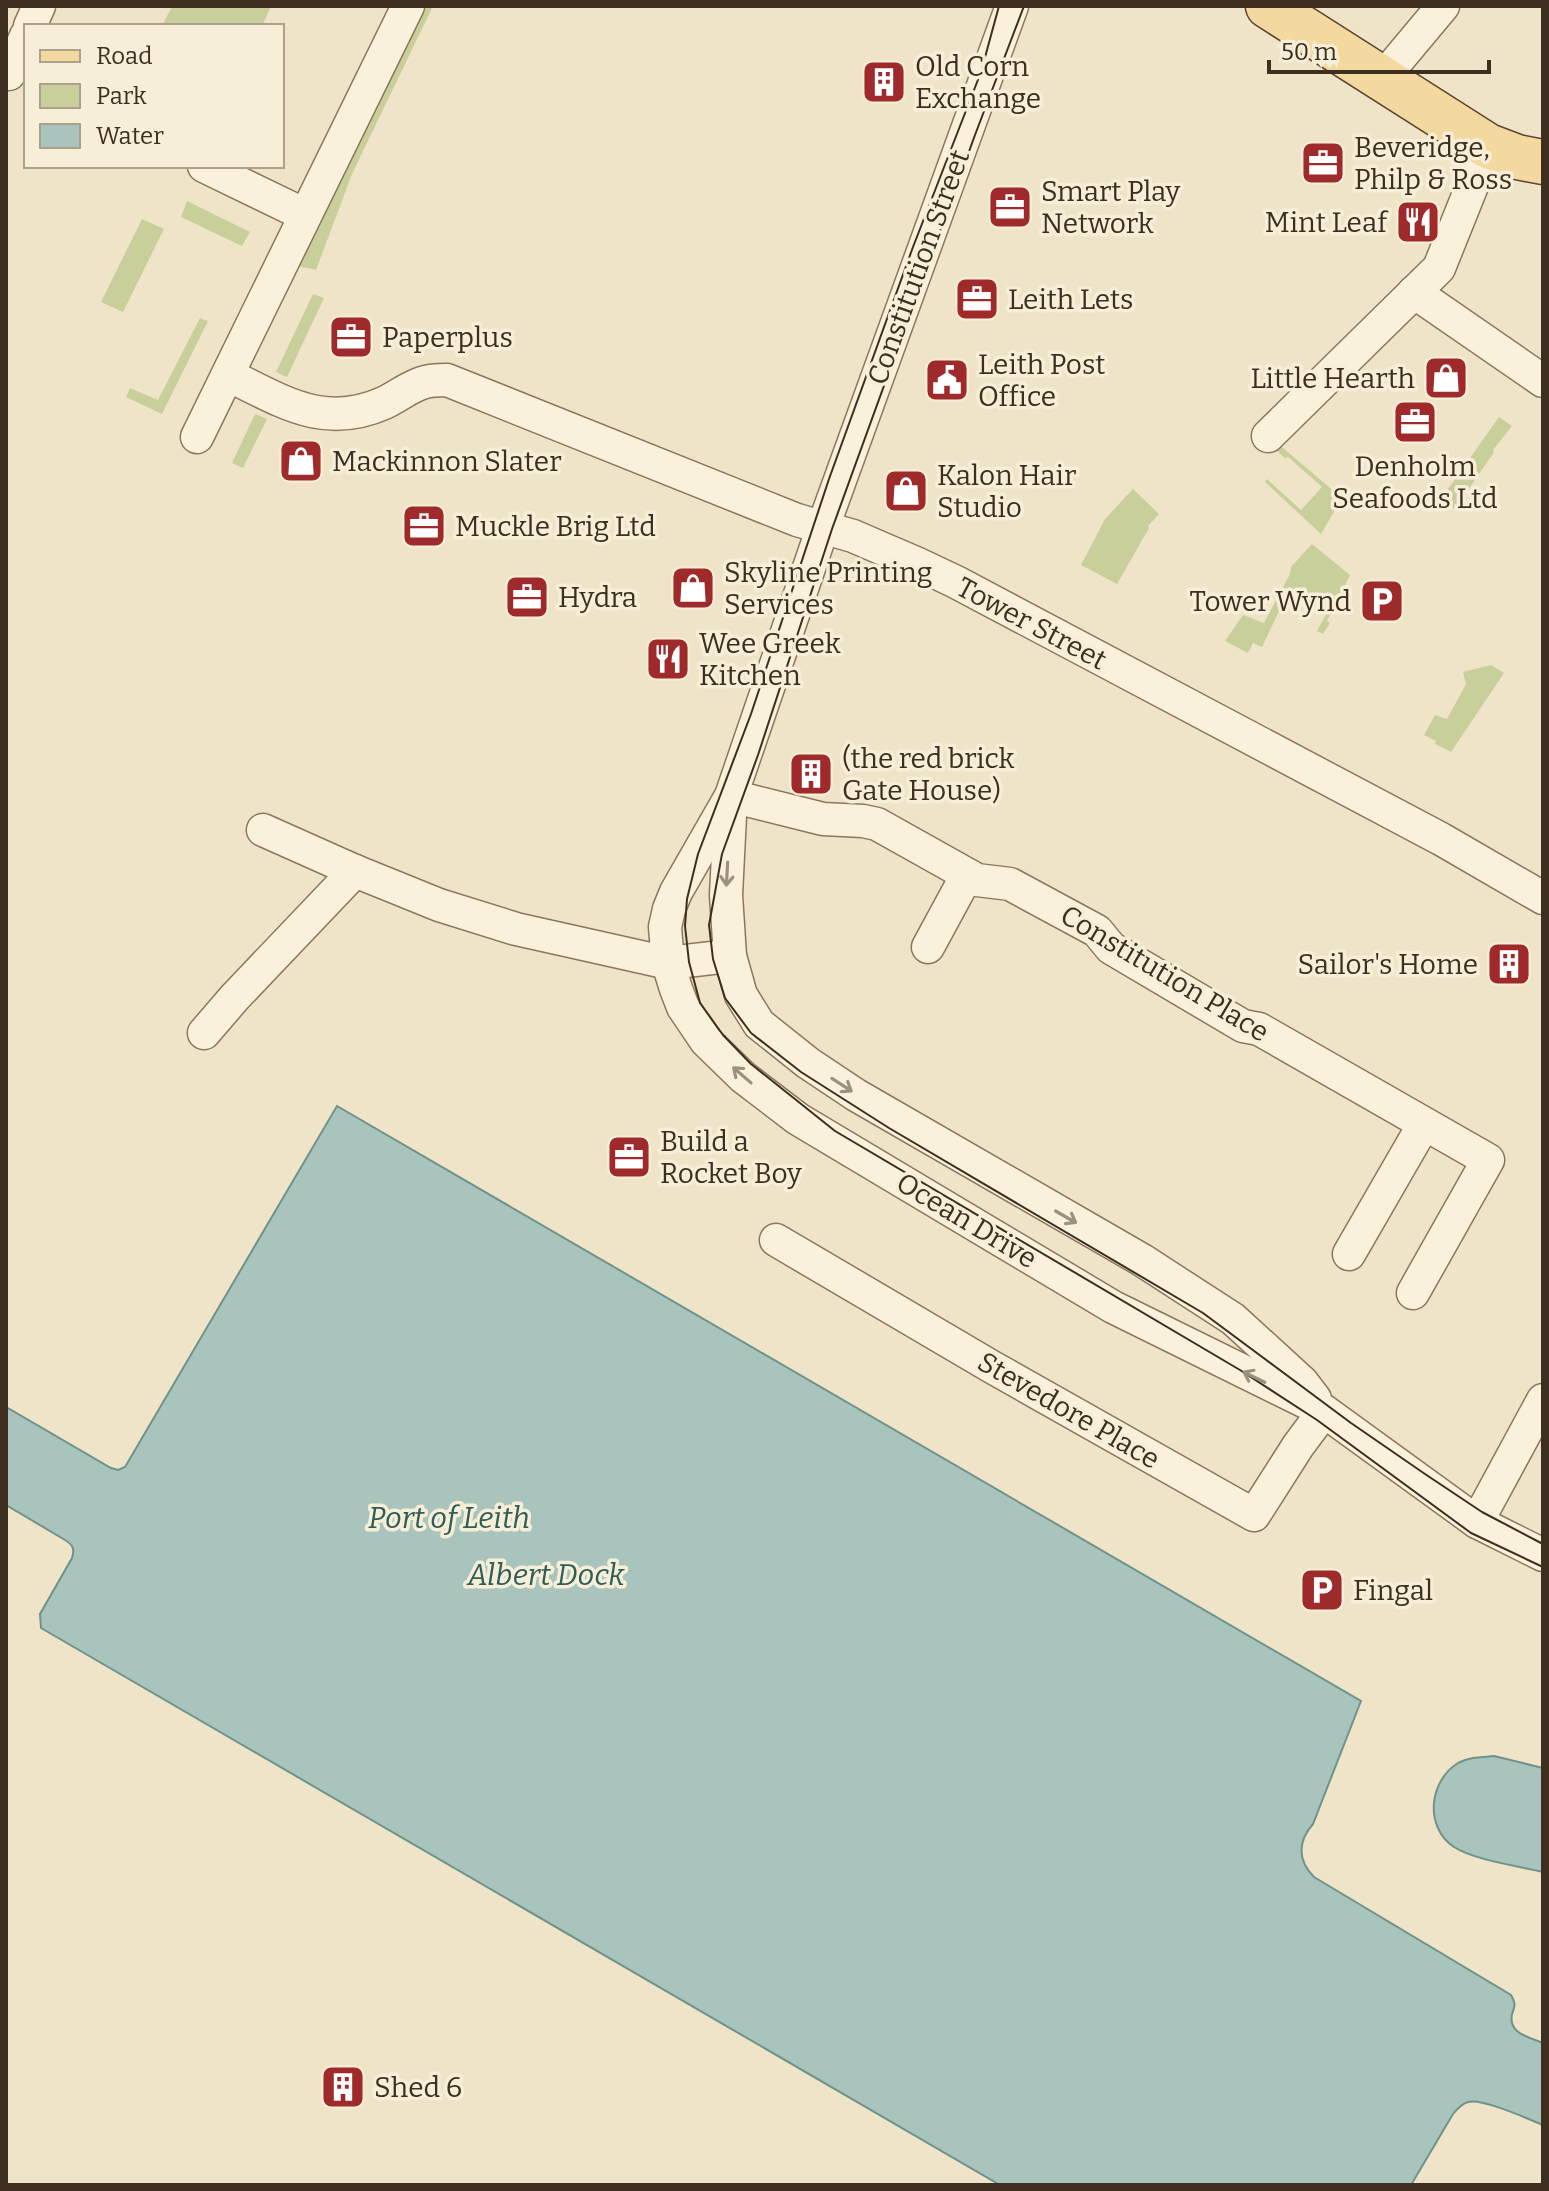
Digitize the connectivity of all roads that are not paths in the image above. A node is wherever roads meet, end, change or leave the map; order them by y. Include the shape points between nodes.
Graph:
1 (408, 6) edge
2 (1012, 6) edge
3 (1443, 6) edge
4 (1273, 7) edge
5 (24, 43) edge
6 (14, 76) edge
7 (1382, 79) junction
8 (1488, 146) junction
9 (1543, 162) edge
10 (208, 168) edge
11 (305, 215) junction
12 (1414, 292) junction
13 (228, 375) junction
14 (1543, 381) edge
15 (1268, 436) dead end
16 (197, 437) dead end
17 (823, 527) junction
18 (731, 796) junction
19 (263, 830) dead end
20 (355, 871) junction
21 (967, 875) junction
22 (1543, 898) edge
23 (928, 947) dead end
24 (730, 956) junction
25 (668, 963) junction
26 (204, 1033) dead end
27 (1424, 1124) junction
28 (776, 1240) dead end
29 (1349, 1254) dead end
30 (1413, 1293) dead end
31 (1543, 1400) edge
32 (1324, 1411) junction
33 (1477, 1522) junction
34 (1543, 1555) edge

1 - 11 street
2 - 17 street, Constitution Street
3 - 7 street
4 - 7 main road
5 - 6 street
7 - 8 main road
8 - 9 main road
8 - 12 street via 1439,268
10 - 11 street
11 - 13 street
12 - 14 street
12 - 15 street
13 - 16 street
13 - 17 street, Tower Street via 281,401 329,415 357,413 424,381 447,380
17 - 18 street, Constitution Street
17 - 22 street, Tower Street via 956,582
18 - 21 street, Constitution Place via 823,819 877,824
18 -> 24 street, Ocean Drive via 726,895
18 - 25 street, Ocean Drive via 676,892 665,927
19 - 20 street
20 - 25 street via 516,929
20 - 26 street
21 - 23 street
21 - 27 street, Constitution Place via 1010,884 1097,931 1111,948 1243,1026 1259,1029
24 - 25 street
24 -> 32 street, Ocean Drive via 741,995 759,1024 808,1063 1233,1319 1302,1382
32 -> 25 street, Ocean Drive via 1113,1307 798,1119 706,1041 683,1007
27 - 29 street
27 - 30 street, Constitution Place via 1488,1160
28 - 32 street, Stevedore Place via 1254,1515
31 - 33 street
32 - 33 street, Ocean Drive
33 - 34 street, Ocean Drive

